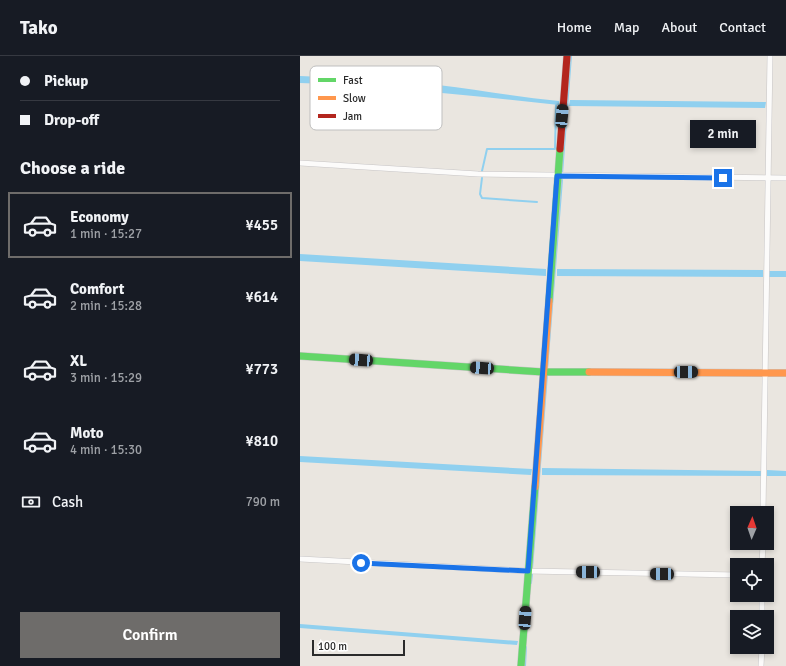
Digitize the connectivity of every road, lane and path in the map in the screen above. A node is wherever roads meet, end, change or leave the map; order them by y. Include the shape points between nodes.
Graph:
1 (567, 56) edge
2 (770, 56) edge
3 (300, 163) edge
4 (557, 176) junction
5 (768, 178) junction
6 (786, 178) edge
7 (300, 356) edge
8 (543, 372) junction
9 (765, 373) junction
10 (786, 373) edge
11 (763, 506) edge
12 (300, 559) edge
13 (528, 571) junction
14 (730, 575) edge
15 (762, 654) edge
16 (521, 666) edge
17 (761, 666) edge

1 - 4 street
2 - 5 street
3 - 4 street via 457,173
4 - 5 street
4 - 8 street
5 - 6 street
5 - 9 street
7 - 8 street
8 - 9 street
8 - 13 street
9 - 10 street
9 - 11 street
12 - 13 street
13 - 14 street
13 - 16 street
15 - 17 street

